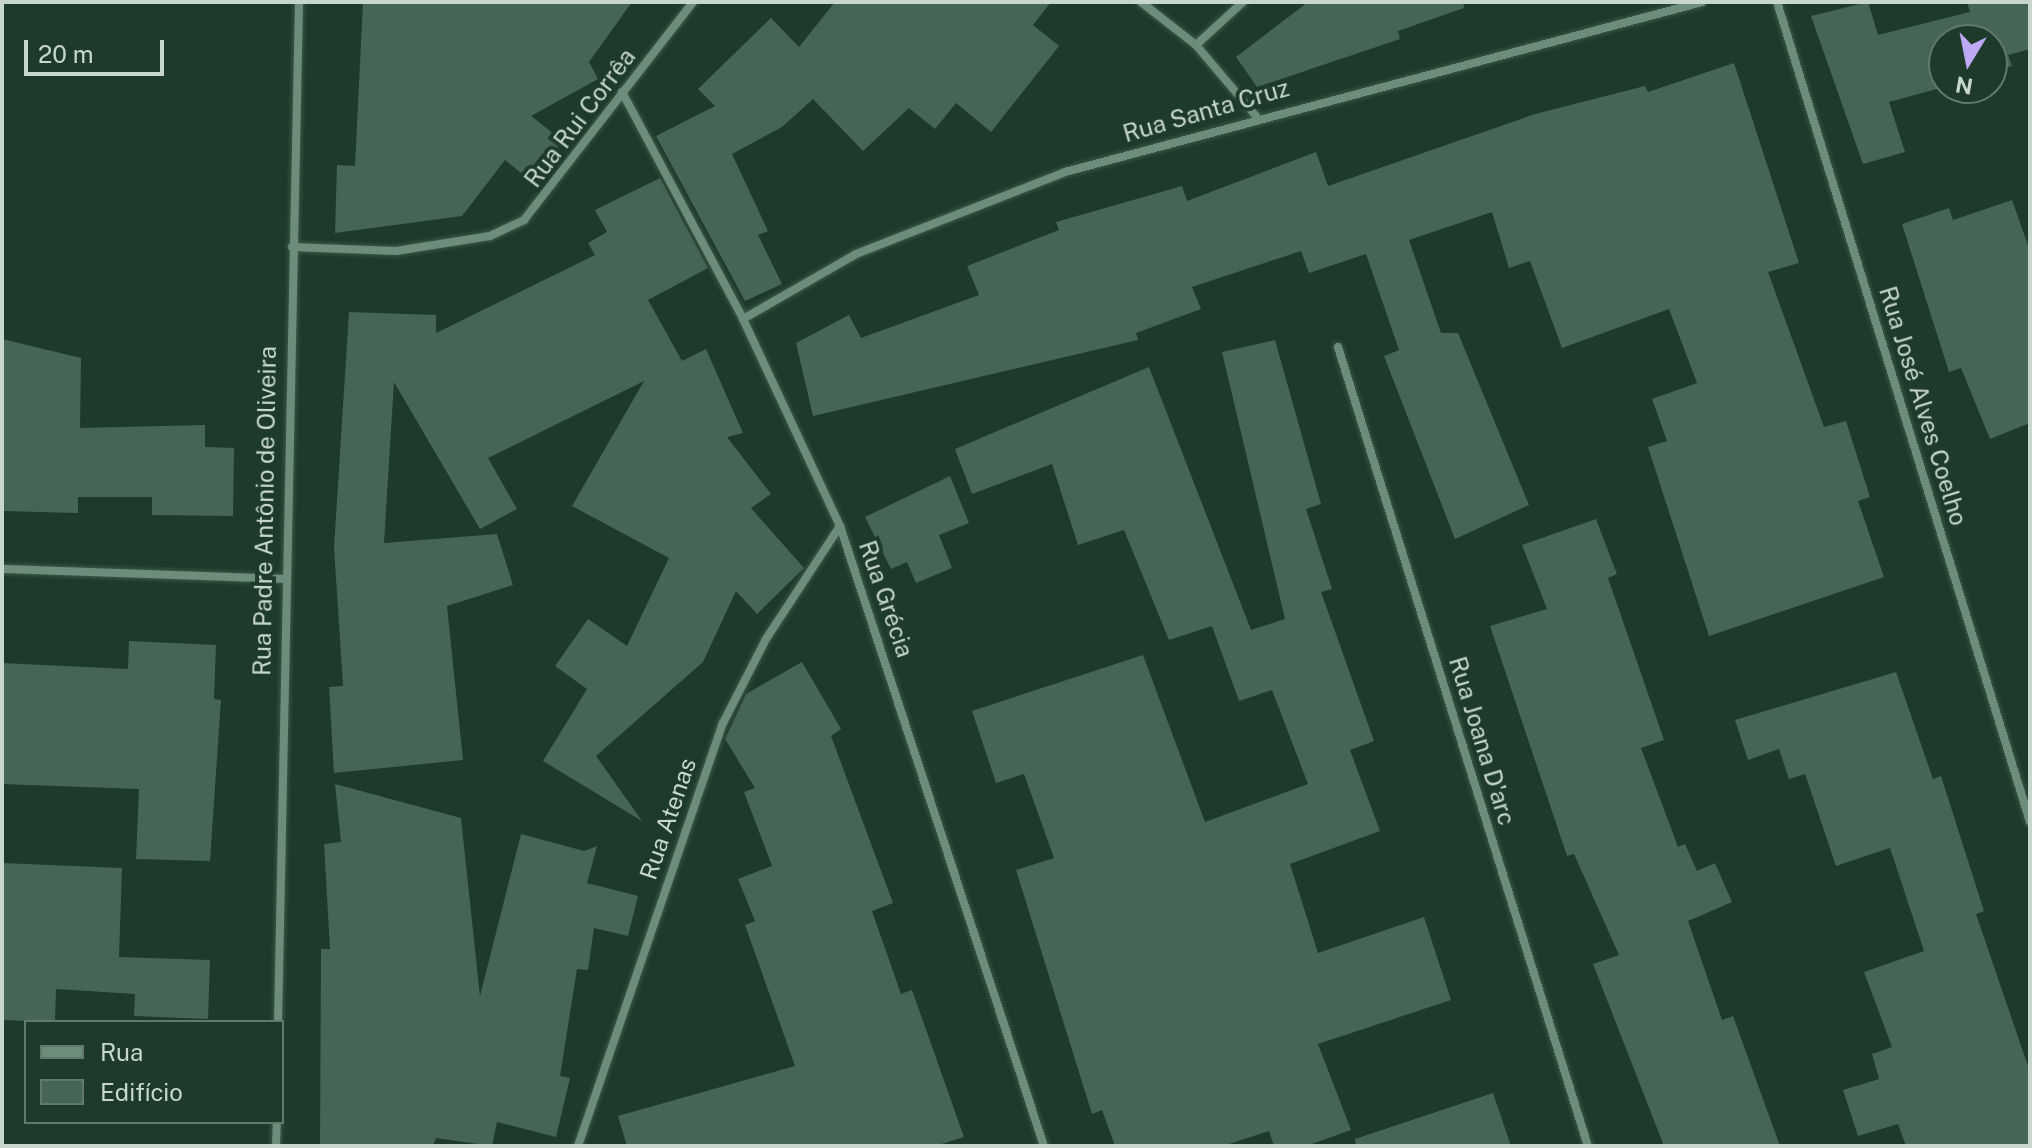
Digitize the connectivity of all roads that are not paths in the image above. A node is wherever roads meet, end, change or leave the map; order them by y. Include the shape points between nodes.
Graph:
1 (299, 2) edge
2 (693, 2) edge
3 (1141, 2) edge
4 (1243, 2) edge
5 (1702, 2) edge
6 (1777, 2) edge
7 (1196, 45) junction
8 (622, 92) junction
9 (1256, 116) junction
10 (292, 247) junction
11 (743, 319) junction
12 (1338, 347) dead end
13 (840, 526) junction
14 (2, 569) edge
15 (283, 579) junction
16 (2030, 822) edge
17 (278, 1020) edge
18 (277, 1124) edge
19 (276, 1146) edge
20 (578, 1146) edge
21 (1044, 1146) edge
22 (1588, 1146) edge

1 - 10 street, Rua Padre Antônio de Oliveira
2 - 8 street, Rua Rui Corrêa
3 - 7 street
4 - 7 street
5 - 9 street, Rua Santa Cruz
6 - 16 street, Rua José Alves Coelho
7 - 9 street
8 - 10 street, Rua Rui Corrêa via 524,220 490,236 396,251
8 - 11 street, Rua Grécia
9 - 11 street, Rua Santa Cruz via 943,215
10 - 15 street, Rua Padre Antônio de Oliveira
11 - 13 street, Rua Grécia
12 - 22 street, Rua Joana D'arc
13 - 20 street, Rua Atenas via 766,639 723,723
13 - 21 street, Rua Grécia
14 - 15 street
15 - 17 street, Rua Padre Antônio de Oliveira
18 - 19 street

